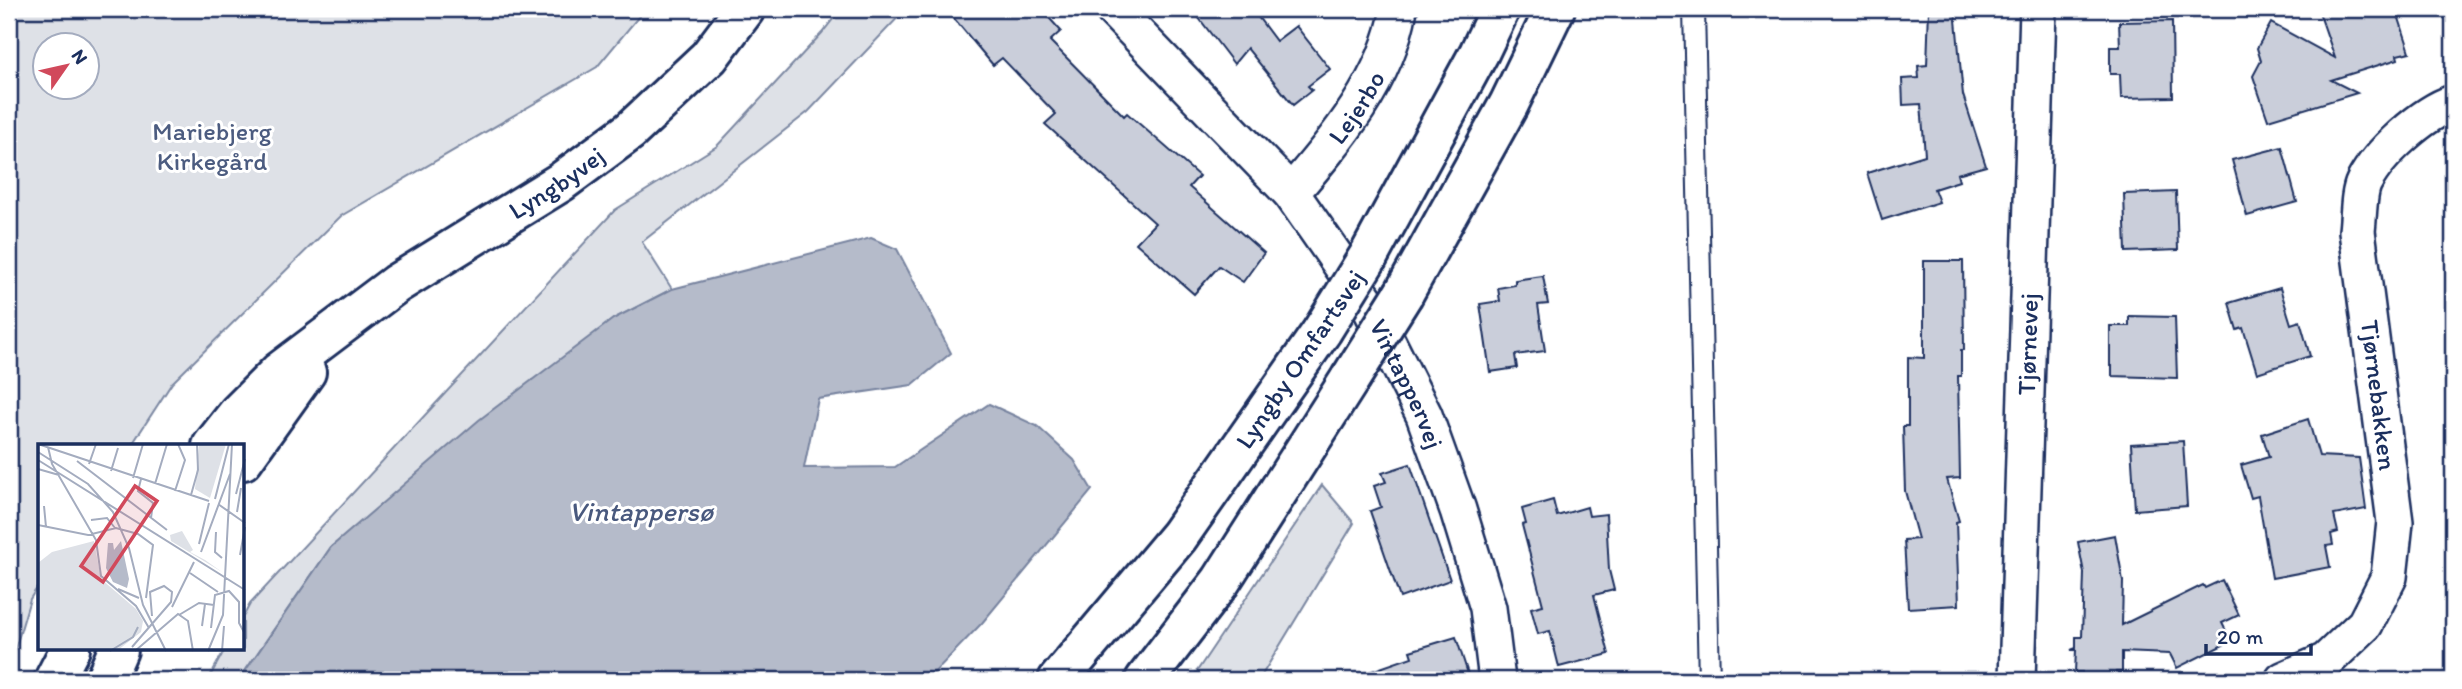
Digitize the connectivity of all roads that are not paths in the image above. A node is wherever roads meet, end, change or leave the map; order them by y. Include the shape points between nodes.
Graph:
1 (745, 9) edge
2 (1113, 9) edge
3 (1399, 9) edge
4 (1500, 9) edge
5 (1555, 9) edge
6 (2038, 9) edge
7 (2453, 103) edge
8 (1291, 194) junction
9 (341, 326) junction
10 (214, 444) edge
11 (245, 457) edge
12 (69, 650) edge
13 (54, 680) edge
14 (1058, 680) edge
15 (1145, 680) edge
16 (1497, 680) edge
17 (2017, 680) edge
18 (2283, 680) edge

1 - 9 main road, Lyngbyvej via 709,57 630,131 561,182 396,284
2 - 8 street, Vintappervej
3 - 8 street, Lejerbo via 1379,74
4 - 14 main road, Lyngby Omfartsvej, bridge via 1368,257 1322,331 1179,536
5 - 15 main road, Lyngby Omfartsvej, bridge via 1404,293 1220,581
6 - 17 street, Tjørnevej
7 - 18 street, Tjørnebakken via 2437,108 2396,140 2363,183 2357,231 2395,522 2389,576 2365,624 2326,661
8 - 16 street, Vintappervej via 1369,305 1424,415 1488,608
9 - 10 main road, Lyngbyvej via 279,372
9 - 11 main road, Lyngbyvej
12 - 13 main road

